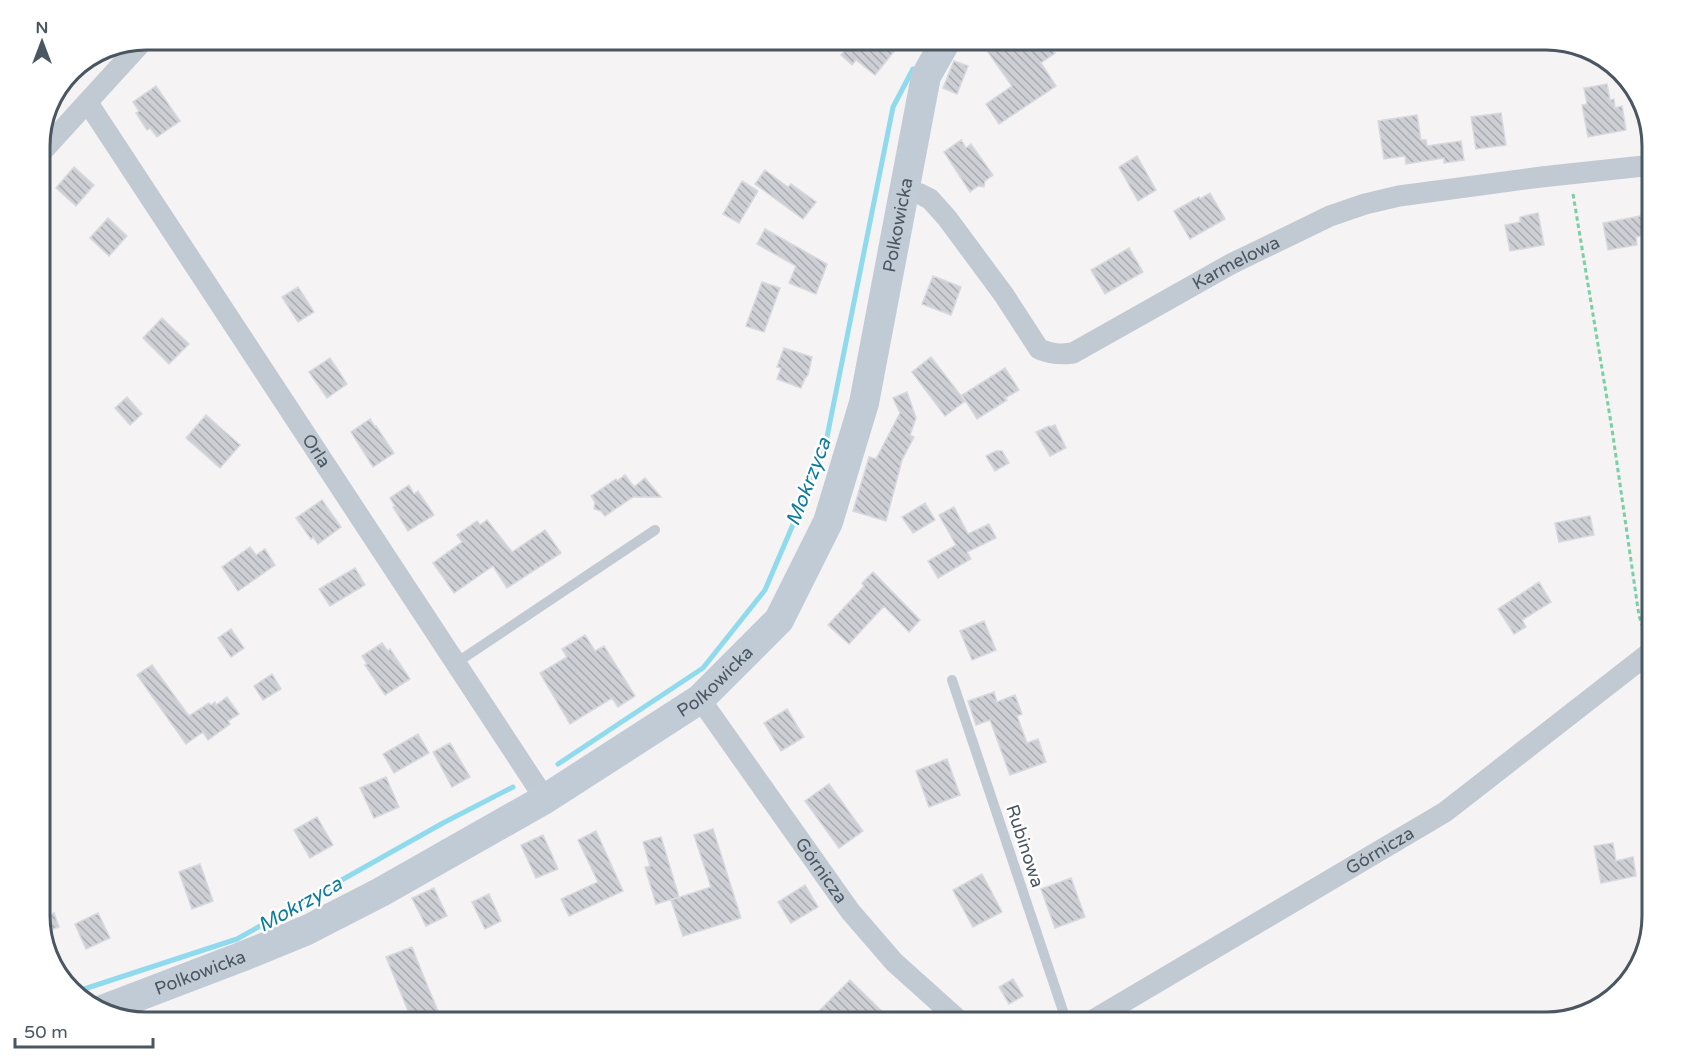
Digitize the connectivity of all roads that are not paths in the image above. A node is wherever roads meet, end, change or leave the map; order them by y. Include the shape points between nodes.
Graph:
1 (135, 50) edge
2 (941, 50) edge
3 (88, 103) junction
4 (50, 143) edge
5 (1642, 166) edge
6 (904, 192) junction
7 (655, 530) dead end
8 (1642, 660) edge
9 (456, 663) junction
10 (952, 680) dead end
11 (700, 699) junction
12 (545, 799) junction
13 (112, 1006) edge
14 (950, 1012) edge
15 (1063, 1012) edge
16 (1107, 1012) edge

1 - 3 street
2 - 6 street, Polkowicka via 926,76
3 - 4 street
3 - 9 street, Orla
5 - 6 street, Karmelowa via 1399,196 1365,204 1330,216 1231,264 1073,353 1060,355 1039,349 1004,295 930,199
6 - 11 street, Polkowicka via 864,403 828,522 779,620
7 - 9 lane
8 - 16 street, Górnicza via 1445,812
9 - 12 street, Orla
10 - 15 lane, Rubinowa
11 - 12 street, Polkowicka
11 - 14 street, Górnicza via 850,911 894,962
12 - 13 street, Polkowicka via 307,930

